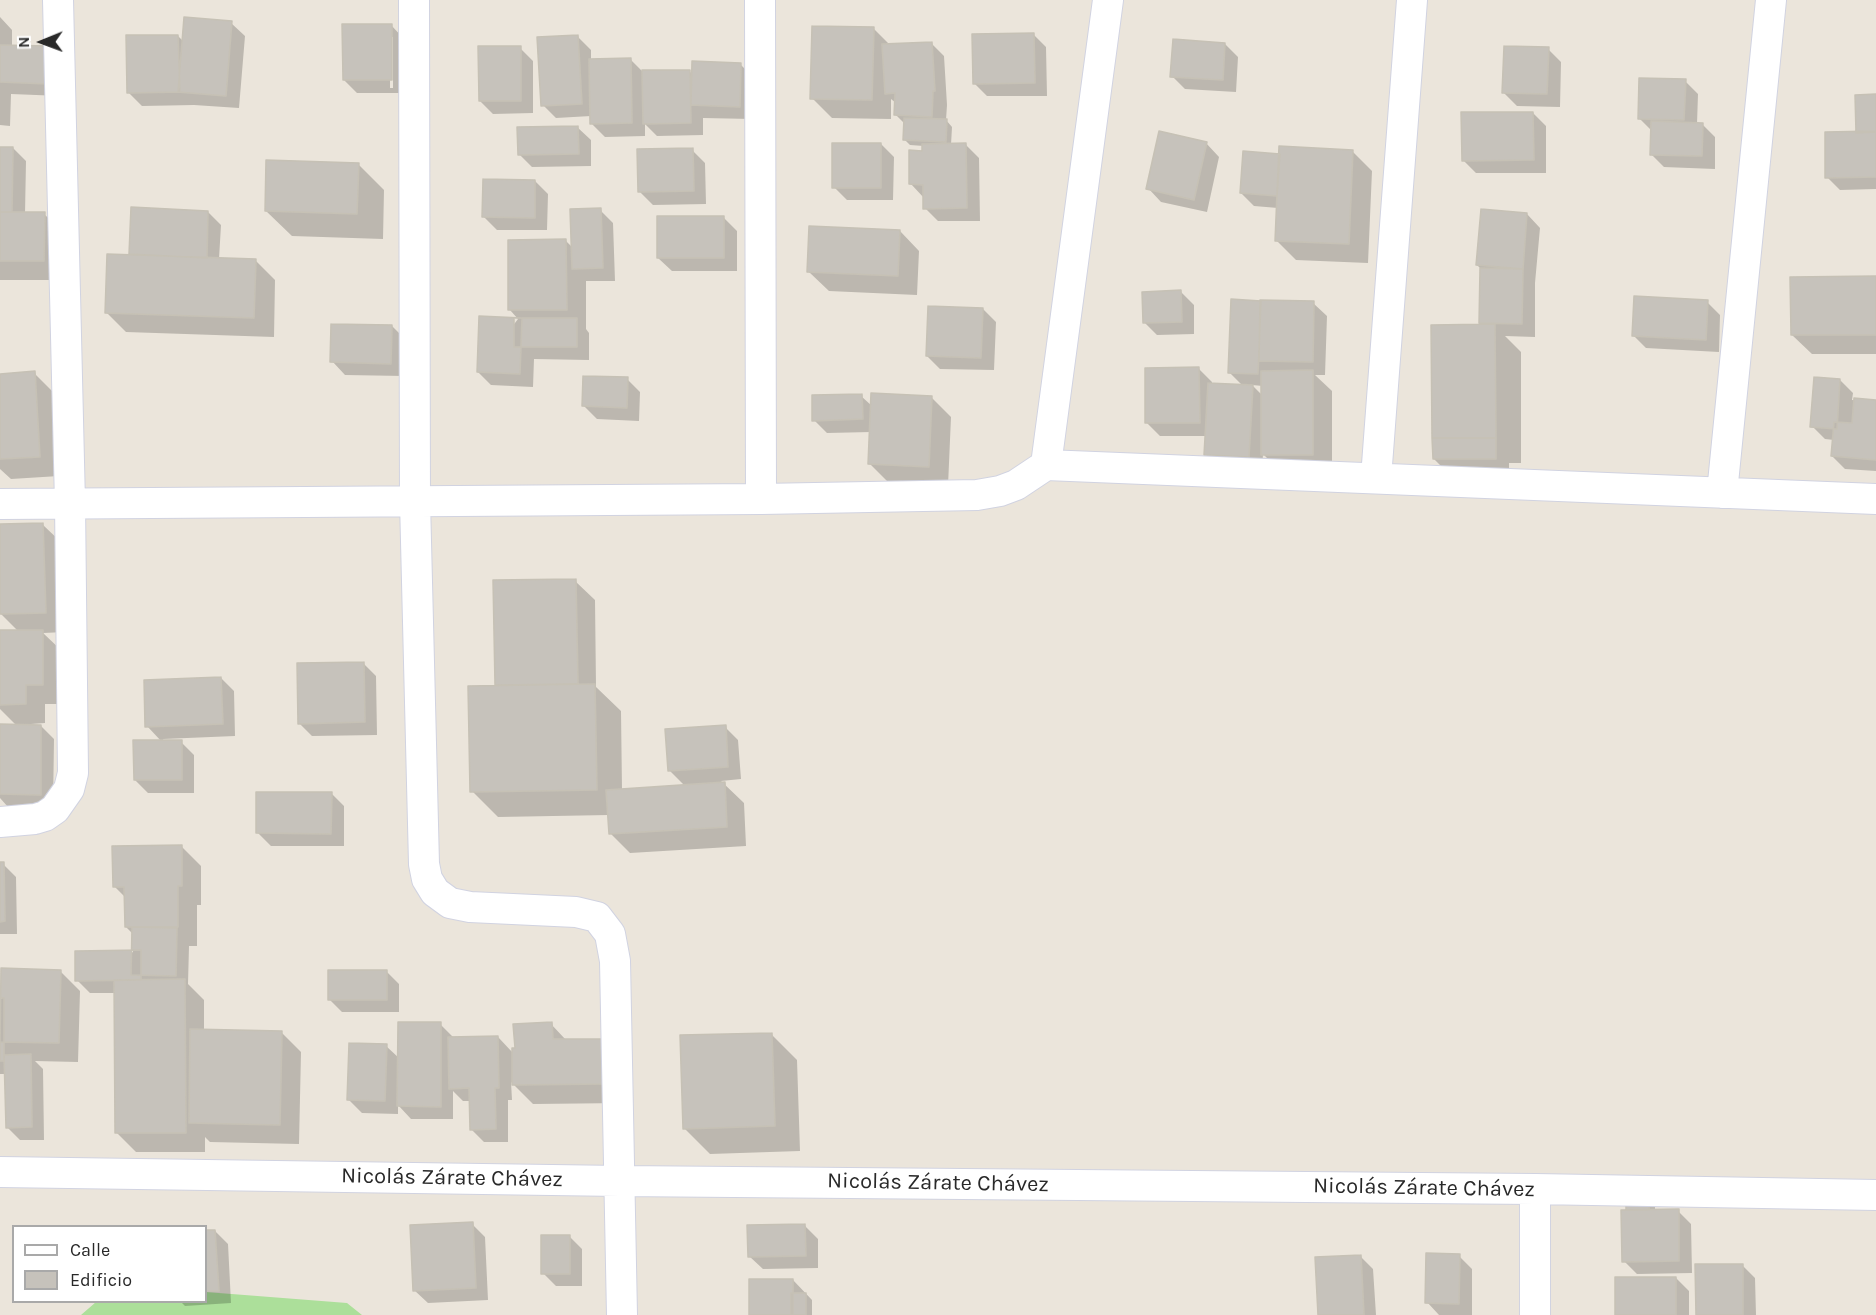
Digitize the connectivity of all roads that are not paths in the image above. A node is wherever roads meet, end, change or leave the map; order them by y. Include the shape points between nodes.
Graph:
1 (58, 0) edge
2 (414, 0) edge
3 (760, 0) edge
4 (1108, 0) edge
5 (1412, 0) edge
6 (1771, 0) edge
7 (1046, 465) junction
8 (1376, 478) junction
9 (1722, 493) junction
10 (761, 499) junction
11 (1876, 499) edge
12 (415, 501) junction
13 (70, 503) junction
14 (0, 504) edge
15 (0, 822) edge
16 (0, 1172) edge
17 (620, 1180) junction
18 (1535, 1189) junction
19 (1876, 1195) edge
20 (622, 1315) edge
21 (1535, 1315) edge

1 - 13 street
2 - 12 street
3 - 10 street
4 - 7 street
5 - 8 street
6 - 9 street
7 - 8 street
7 - 10 street via 1016,485 977,495
8 - 9 street
9 - 11 street
10 - 12 street
12 - 13 street
12 - 17 street via 424,864 428,879 435,892 450,903 576,912 597,917 610,934 615,961
13 - 14 street
13 - 15 street via 73,773 69,789 45,816
16 - 17 street, Nicolás Zárate Chávez
17 - 18 street, Nicolás Zárate Chávez
17 - 20 street
18 - 19 street, Nicolás Zárate Chávez
18 - 21 street

